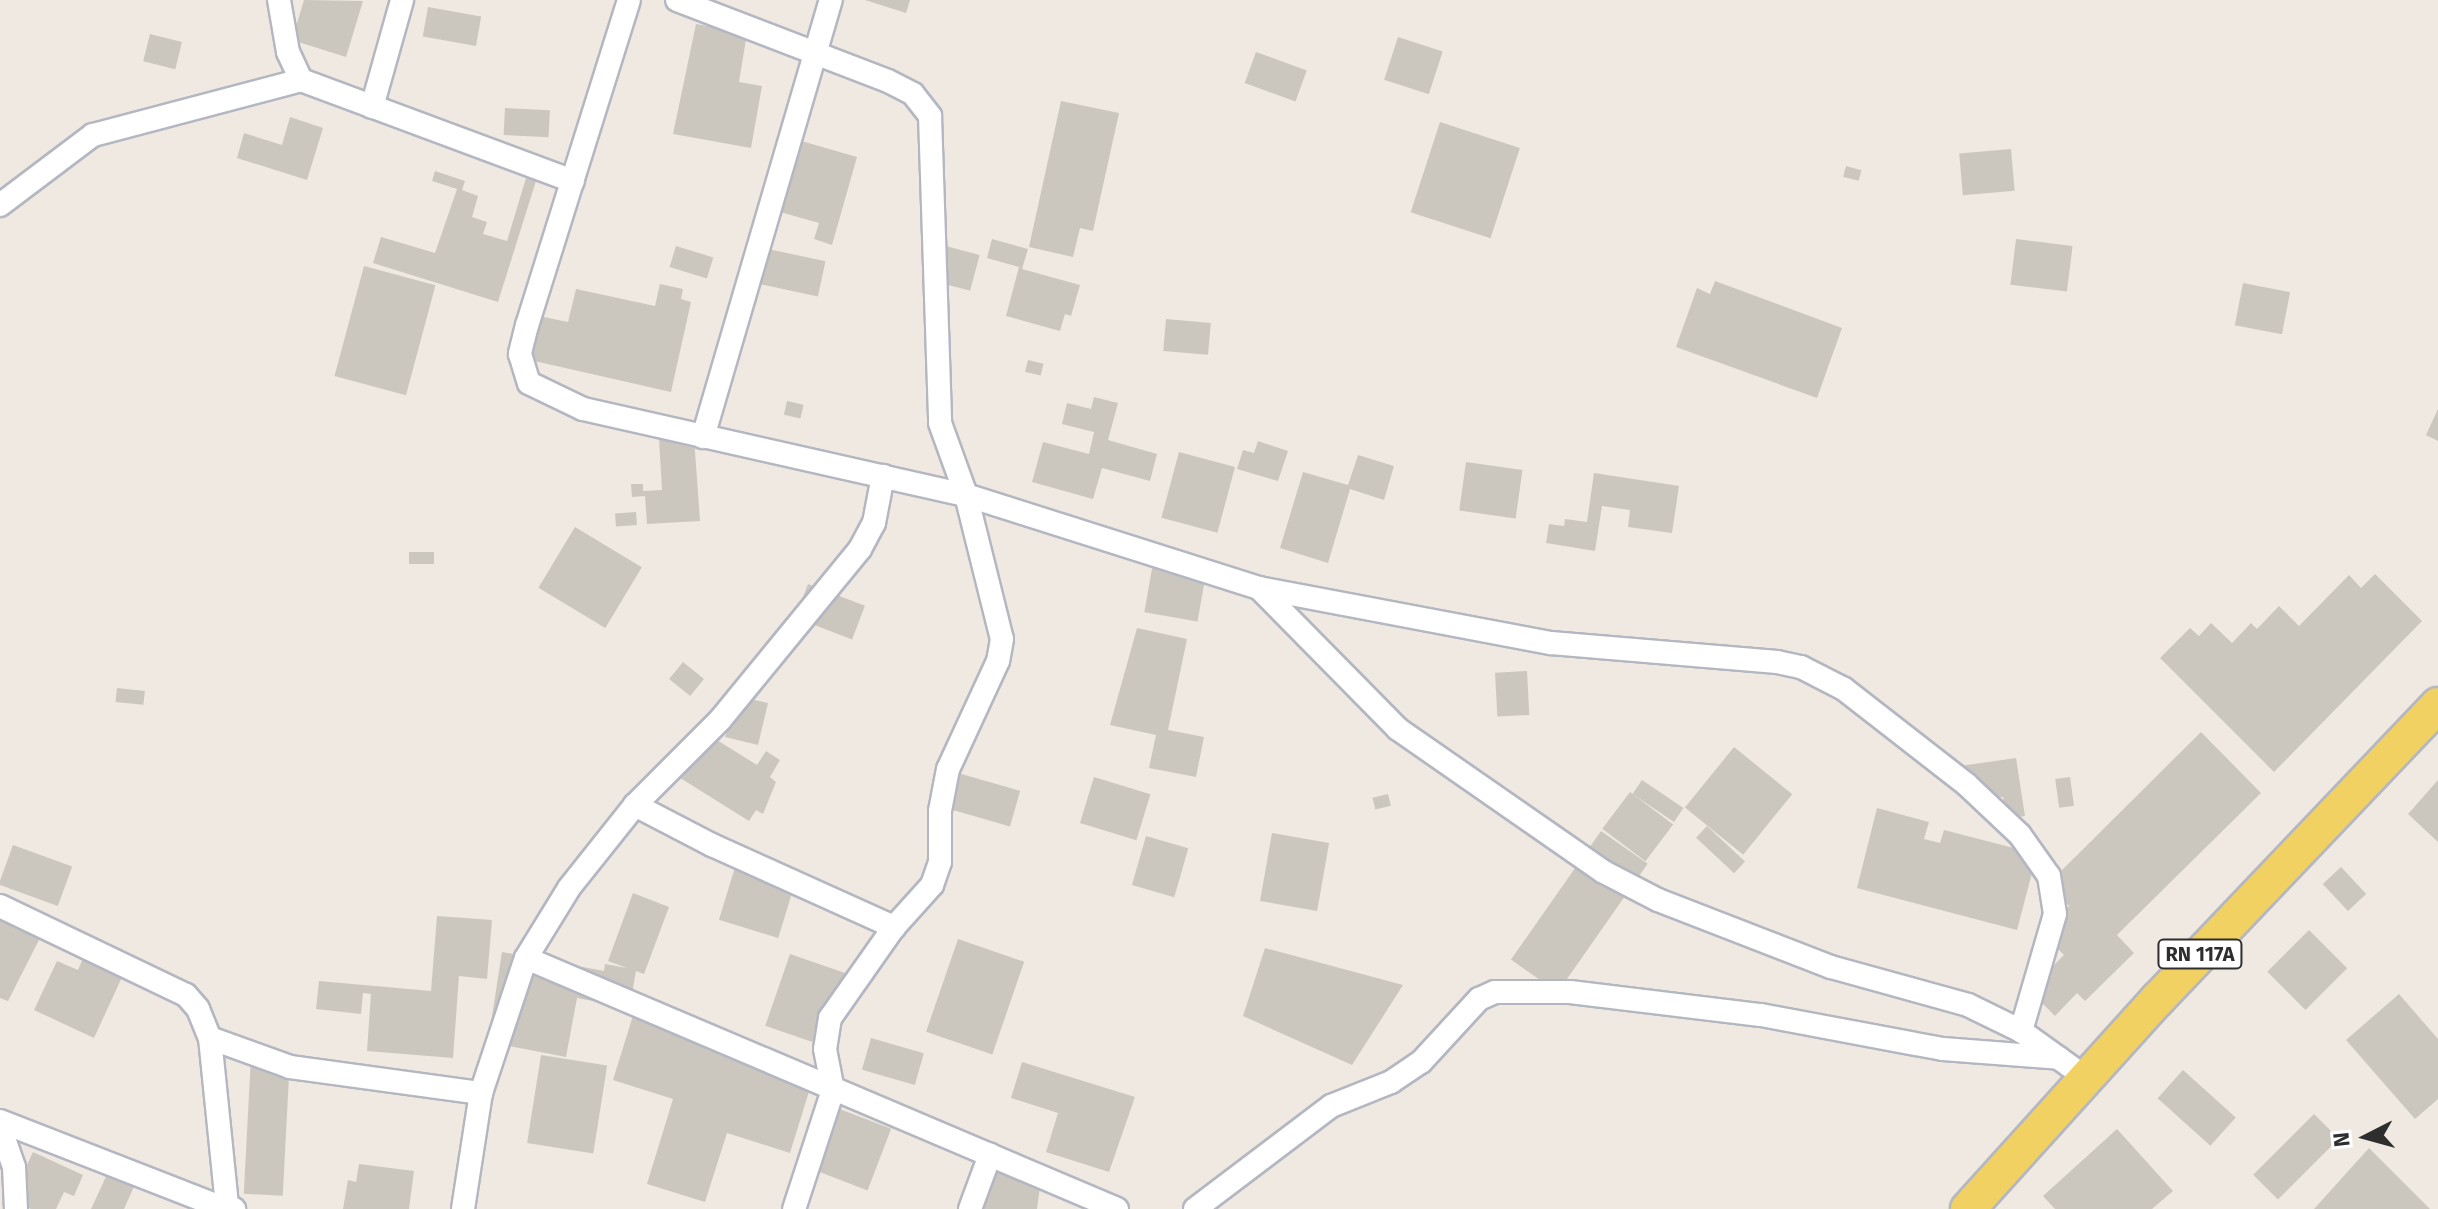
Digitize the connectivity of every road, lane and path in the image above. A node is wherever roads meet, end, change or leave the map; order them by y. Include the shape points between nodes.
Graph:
1 (279, 0) edge
2 (402, 0) edge
3 (629, 0) edge
4 (677, 0) edge
5 (831, 0) edge
6 (815, 54) junction
7 (301, 80) junction
8 (372, 107) junction
9 (573, 181) junction
10 (0, 205) edge
11 (703, 437) junction
12 (883, 476) junction
13 (966, 495) junction
14 (1259, 588) junction
15 (2438, 705) edge
16 (635, 805) junction
17 (0, 906) edge
18 (894, 927) junction
19 (526, 958) junction
20 (2021, 1031) junction
21 (210, 1038) junction
22 (2072, 1068) junction
23 (833, 1090) junction
24 (481, 1093) junction
25 (0, 1124) edge
26 (990, 1155) junction
27 (229, 1208) edge
28 (16, 1209) edge
29 (463, 1209) edge
30 (794, 1209) edge
31 (970, 1209) edge
32 (1117, 1209) edge
33 (1195, 1209) edge
34 (1968, 1209) edge

1 - 7 street via 288,52
2 - 8 street
3 - 9 street
4 - 6 street
5 - 6 street
6 - 11 street
6 - 13 street via 913,94 930,116 935,149 938,407 944,440
7 - 8 street
7 - 10 street via 93,135
8 - 9 street
9 - 11 street via 527,325 520,354 524,375 541,391 583,409
11 - 12 street
12 - 13 street
12 - 16 street via 874,523 860,549 720,720
13 - 14 street
13 - 18 street via 999,610 1000,650 948,769 940,811 940,862 932,885
14 - 20 street via 1398,729 1602,871 1658,900 1798,954 1968,1005
14 - 20 street via 1551,643 1777,662 1801,667 1844,689 1966,784 2020,835 2049,876 2055,914
15 - 22 main road, RN 117A
16 - 18 street
16 - 19 street via 569,888
17 - 21 street via 186,995
18 - 23 street via 830,1018 825,1049
19 - 23 street
19 - 24 street
20 - 22 street
21 - 24 street via 290,1067
21 - 27 street
22 - 33 street via 1761,1015 1586,994 1495,992 1479,999 1437,1049 1413,1068 1331,1106
22 - 34 main road, RN 117A
23 - 26 street
23 - 30 street
24 - 29 street
25 - 27 street
25 - 28 street via 14,1167
26 - 31 street
26 - 32 street

